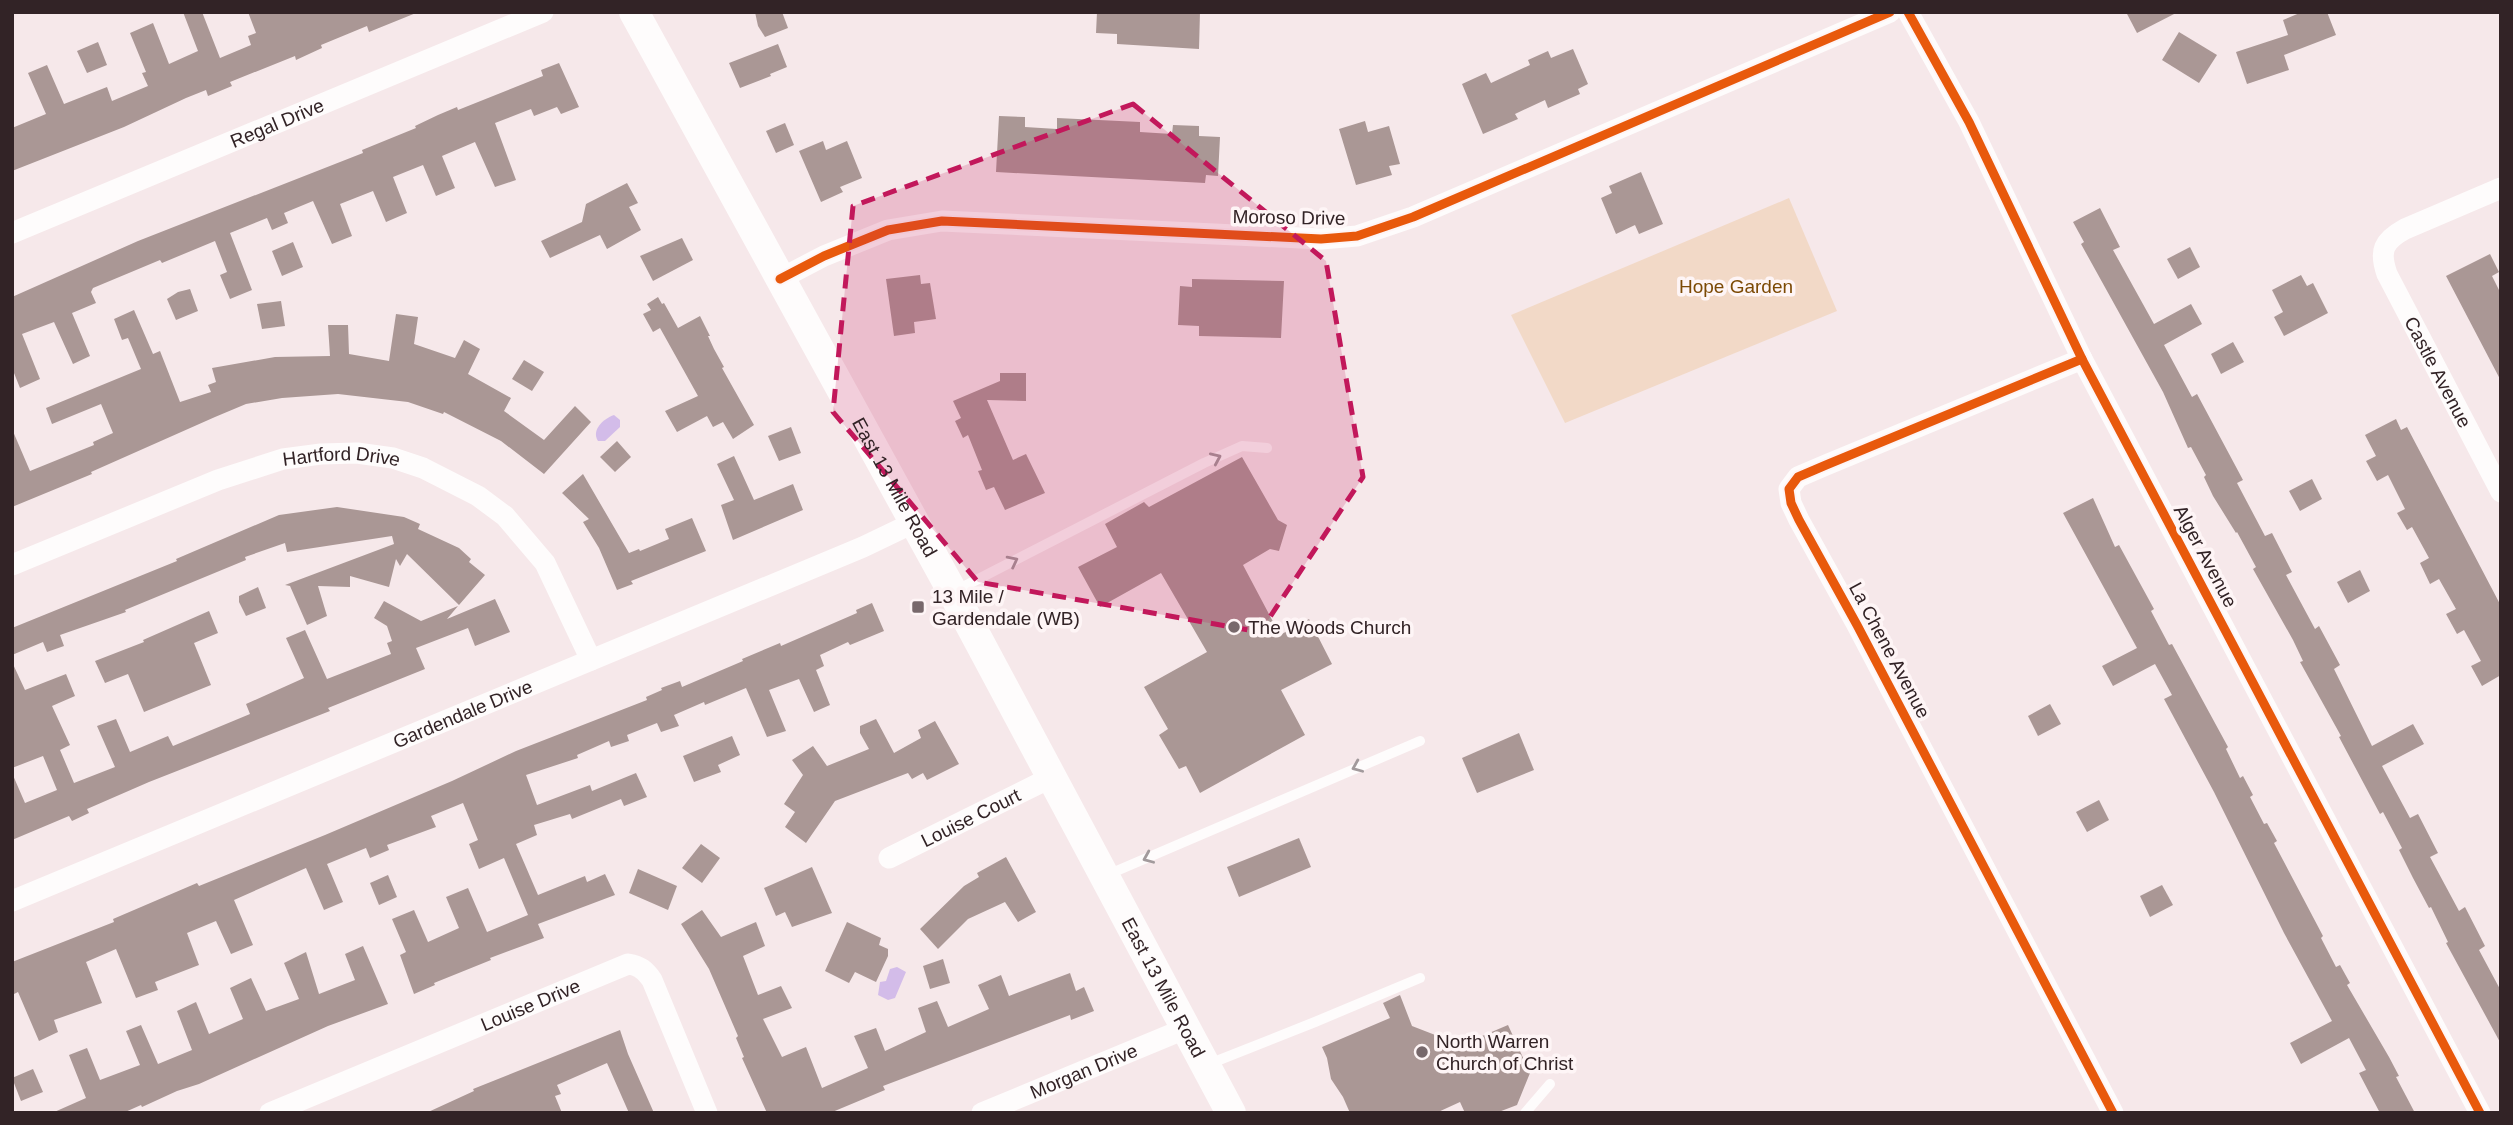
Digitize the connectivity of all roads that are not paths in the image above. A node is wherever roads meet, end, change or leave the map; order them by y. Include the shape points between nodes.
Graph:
1 (543, 12) edge
2 (634, 12) edge
3 (1891, 12) edge
4 (1908, 12) edge
5 (2501, 188) edge
6 (12, 233) edge
7 (780, 279) junction
8 (2082, 359) junction
9 (1268, 448) dead end
10 (2501, 492) edge
11 (913, 523) junction
12 (12, 565) edge
13 (952, 593) junction
14 (591, 660) junction
15 (1420, 740) dead end
16 (1052, 776) junction
17 (889, 858) dead end
18 (1106, 876) junction
19 (12, 901) edge
20 (1420, 978) dead end
21 (1187, 1028) junction
22 (1206, 1065) junction
23 (1550, 1084) dead end
24 (270, 1113) edge
25 (707, 1113) edge
26 (982, 1113) edge
27 (1231, 1113) edge
28 (1525, 1113) edge
29 (2113, 1113) edge
30 (2480, 1113) edge

1 - 6 street, Regal Drive
2 - 7 main road, East 13 Mile Road
3 - 7 street, Moroso Drive via 1413,217 1357,236 1321,239 942,221 888,230
4 - 8 street, Alger Avenue via 1969,122
5 - 10 street, Castle Avenue via 2404,229 2382,250 2387,274
7 - 11 main road, East 13 Mile Road
8 - 29 street, La Chene Avenue via 1807,473 1789,489 1799,520
8 - 30 street, Alger Avenue
13 -> 9 lane via 1204,463 1242,446
11 - 13 main road, East 13 Mile Road
11 - 14 street, Gardendale Drive
12 - 14 street, Hartford Drive via 218,480 283,459 357,453 393,458 469,491 505,516 545,563
13 - 16 main road, East 13 Mile Road
14 - 19 street, Gardendale Drive
15 -> 18 lane
16 - 17 street, Louise Court
16 - 18 main road, East 13 Mile Road
18 - 21 main road, East 13 Mile Road
20 - 22 lane
21 - 22 main road, East 13 Mile Road
21 - 26 street, Morgan Drive
22 - 27 main road, East 13 Mile Road
23 - 28 lane
24 - 25 street, Louise Drive via 628,964 638,965 652,980

